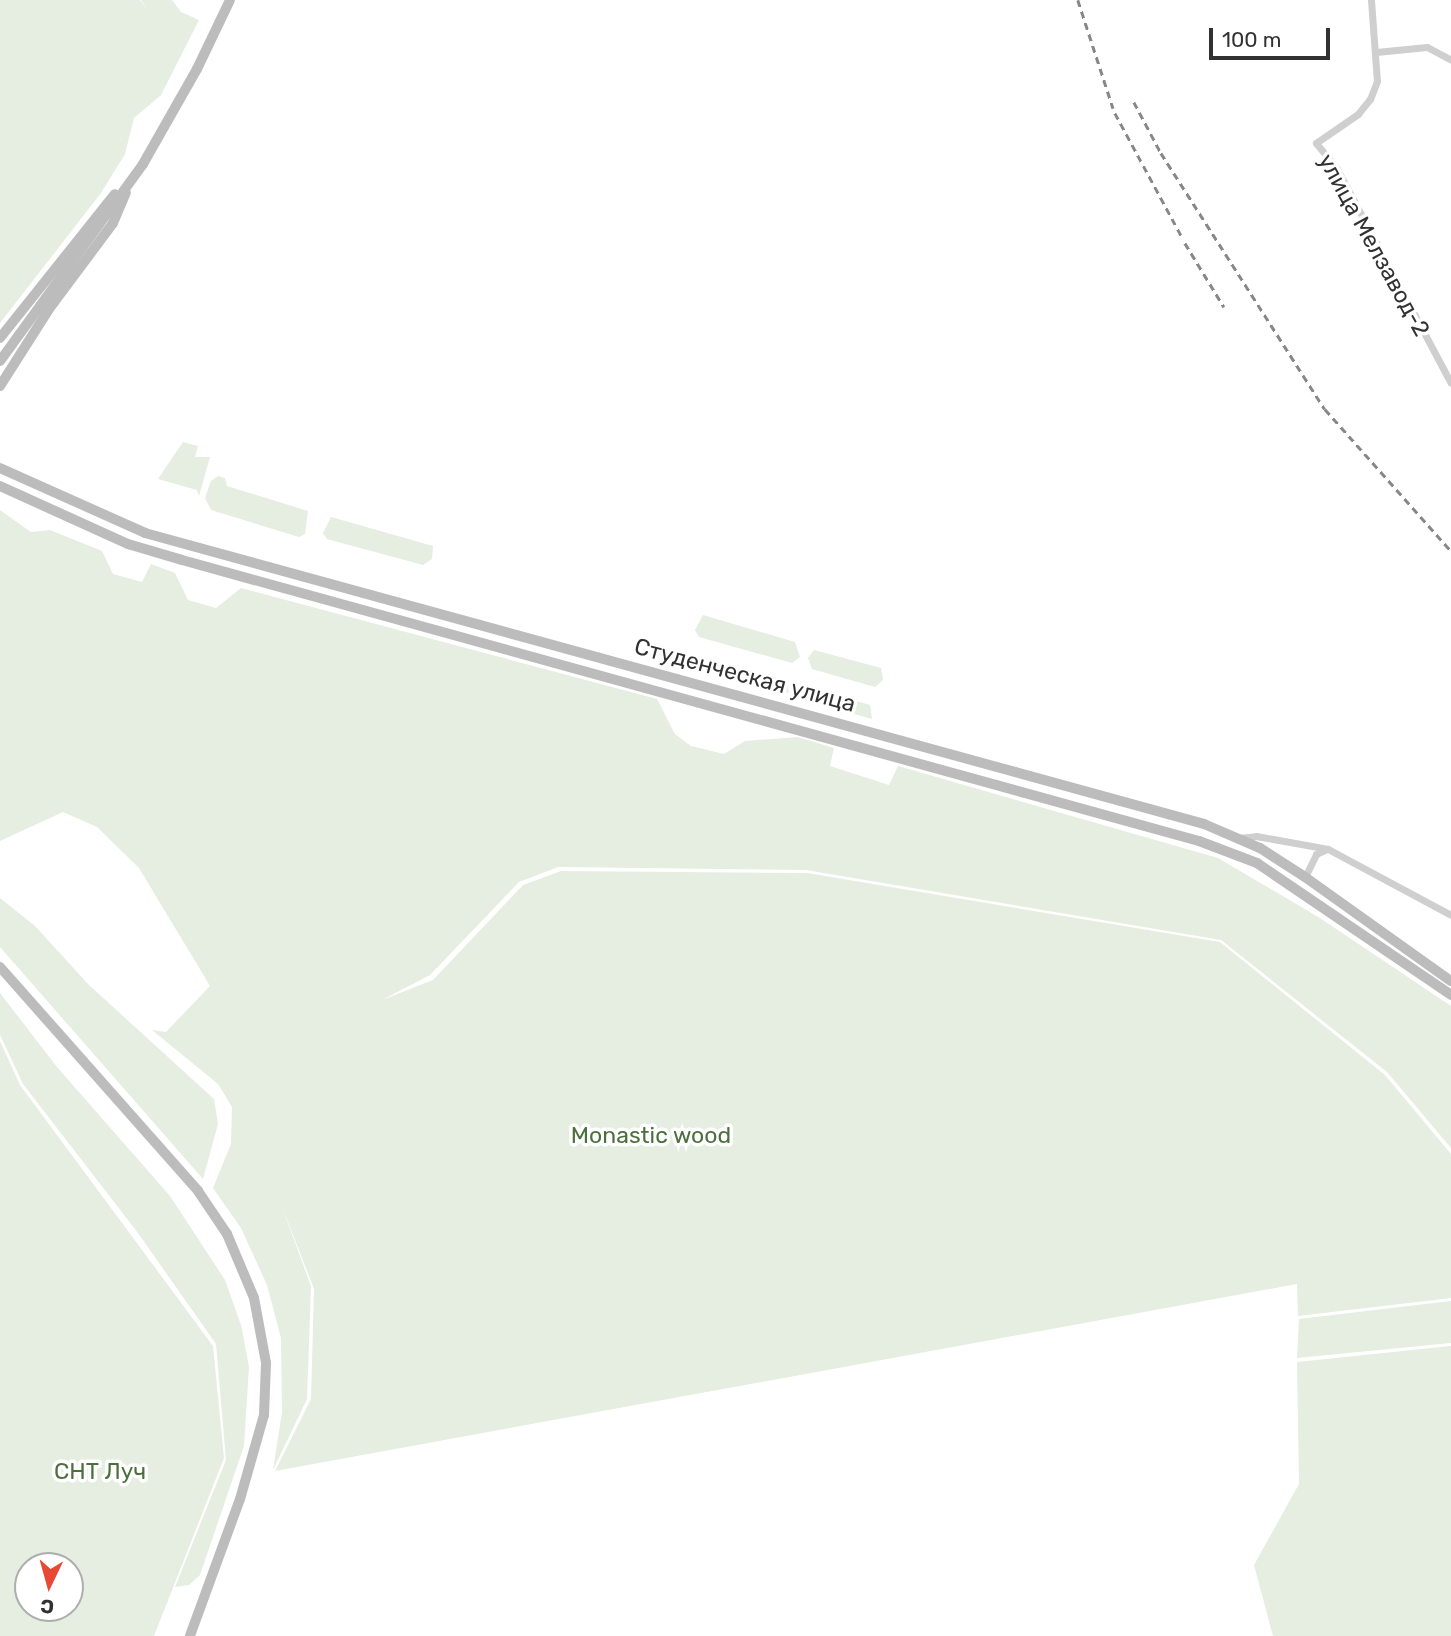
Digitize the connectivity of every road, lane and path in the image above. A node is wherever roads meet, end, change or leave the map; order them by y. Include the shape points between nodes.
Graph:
1 (230, 0) edge
2 (1371, 0) edge
3 (1376, 52) junction
4 (1451, 60) edge
5 (133, 176) junction
6 (0, 338) edge
7 (0, 361) edge
8 (1451, 383) edge
9 (0, 388) edge
10 (0, 465) edge
11 (3, 489) edge
12 (93, 512) junction
13 (86, 527) junction
14 (1237, 838) junction
15 (1328, 849) junction
16 (1305, 877) junction
17 (1451, 915) edge
18 (0, 967) edge
19 (1451, 981) edge
20 (1451, 995) edge
21 (191, 1636) edge

1 - 5 main road via 169,122
2 - 3 street
3 - 4 street via 1427,47
3 - 8 street, улица Мелзавод-2 via 1377,81 1370,99 1358,114 1316,143 1337,169
5 - 6 main road via 97,210
5 - 7 main road
5 - 9 main road via 113,223
10 - 12 main road, Студенческая улица
11 - 13 main road, Студенческая улица
12 - 13 main road
12 - 14 main road, Студенческая улица via 145,533 875,730 1204,824
13 - 20 main road, Студенческая улица via 181,560 1199,841 1258,863
14 - 15 street via 1256,836
14 - 16 main road, Студенческая улица
15 - 16 street via 1316,854
15 - 17 street
16 - 19 main road, Студенческая улица
18 - 21 main road via 198,1191 227,1234 254,1298 266,1363 264,1415 240,1499

